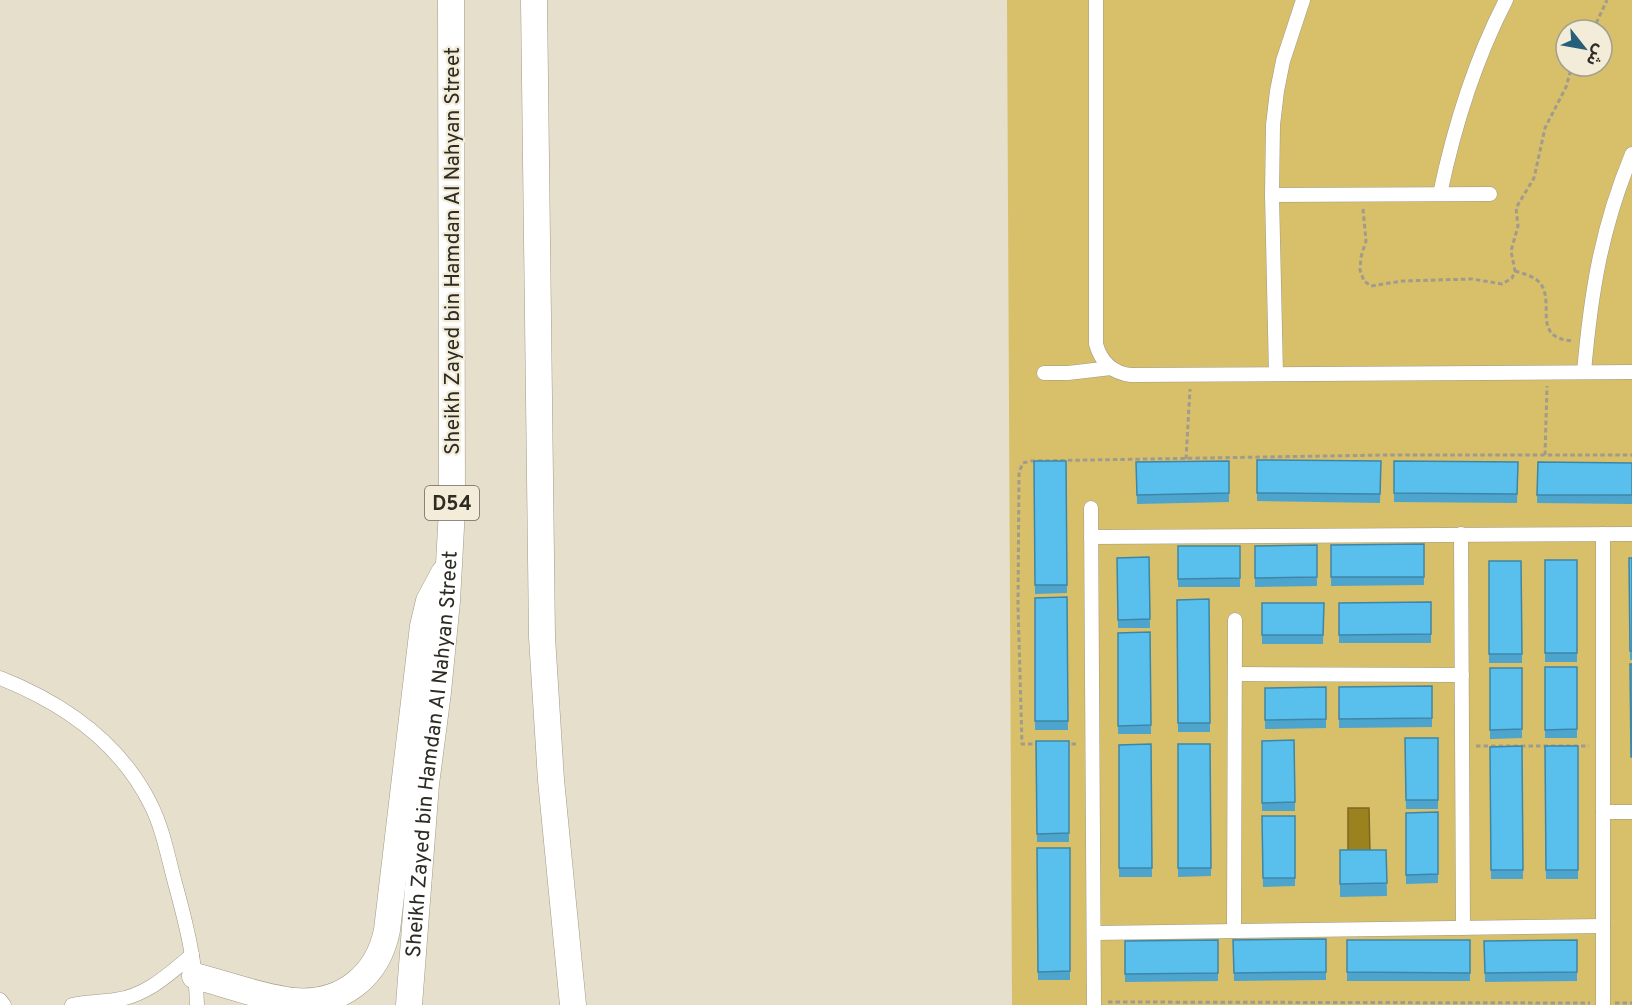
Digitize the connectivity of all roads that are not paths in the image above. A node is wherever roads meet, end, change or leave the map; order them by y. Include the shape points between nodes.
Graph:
1 (451, 0) edge
2 (534, 0) edge
3 (1096, 0) edge
4 (1303, 0) edge
5 (1506, 0) edge
6 (1632, 154) edge
7 (1440, 194) junction
8 (1490, 194) dead end
9 (1272, 195) junction
10 (1111, 368) junction
11 (1584, 372) junction
12 (1632, 372) edge
13 (1044, 373) dead end
14 (1276, 374) junction
15 (1091, 508) dead end
16 (1461, 534) junction
17 (1603, 534) junction
18 (1632, 534) edge
19 (1091, 537) junction
20 (449, 565) junction
21 (1235, 620) dead end
22 (1235, 674) junction
23 (1462, 675) junction
24 (0, 678) edge
25 (1603, 812) junction
26 (1632, 812) edge
27 (1603, 926) junction
28 (1463, 928) junction
29 (1234, 931) junction
30 (1094, 933) junction
31 (194, 966) junction
32 (0, 1000) edge
33 (1094, 1003) edge
34 (1603, 1004) edge
35 (4, 1005) edge
36 (72, 1005) edge
37 (197, 1005) edge
38 (410, 1005) edge
39 (573, 1005) edge

1 - 20 highway, Sheikh Zayed bin Hamdan Al Nahyan Street / D54 via 453,417
2 - 39 highway via 542,637
3 - 10 street via 1096,344 1101,358
4 - 9 street via 1277,91
5 - 7 street via 1488,34 1469,87 1451,140
6 - 11 street via 1600,251
7 - 8 street
7 - 9 street
9 - 14 street
10 - 13 street
10 - 14 street via 1124,375
11 - 12 street
11 - 14 street
15 - 19 street
16 - 17 street
16 - 19 street
16 - 23 street
17 - 18 street
17 - 25 street
19 - 30 street
20 - 31 highway via 435,589 423,626 387,930 374,966 364,978 342,992 306,1001 284,999
20 - 38 highway, Sheikh Zayed bin Hamdan Al Nahyan Street / D54 via 423,818
21 - 22 street
22 - 23 street
22 - 29 street
23 - 28 street
24 - 31 street via 28,689 73,716 106,743 132,773 159,825
25 - 26 street
25 - 27 street
27 - 28 street
27 - 34 street
28 - 29 street
29 - 30 street
30 - 33 street
31 - 36 street via 138,994
31 - 37 street
32 - 35 street

